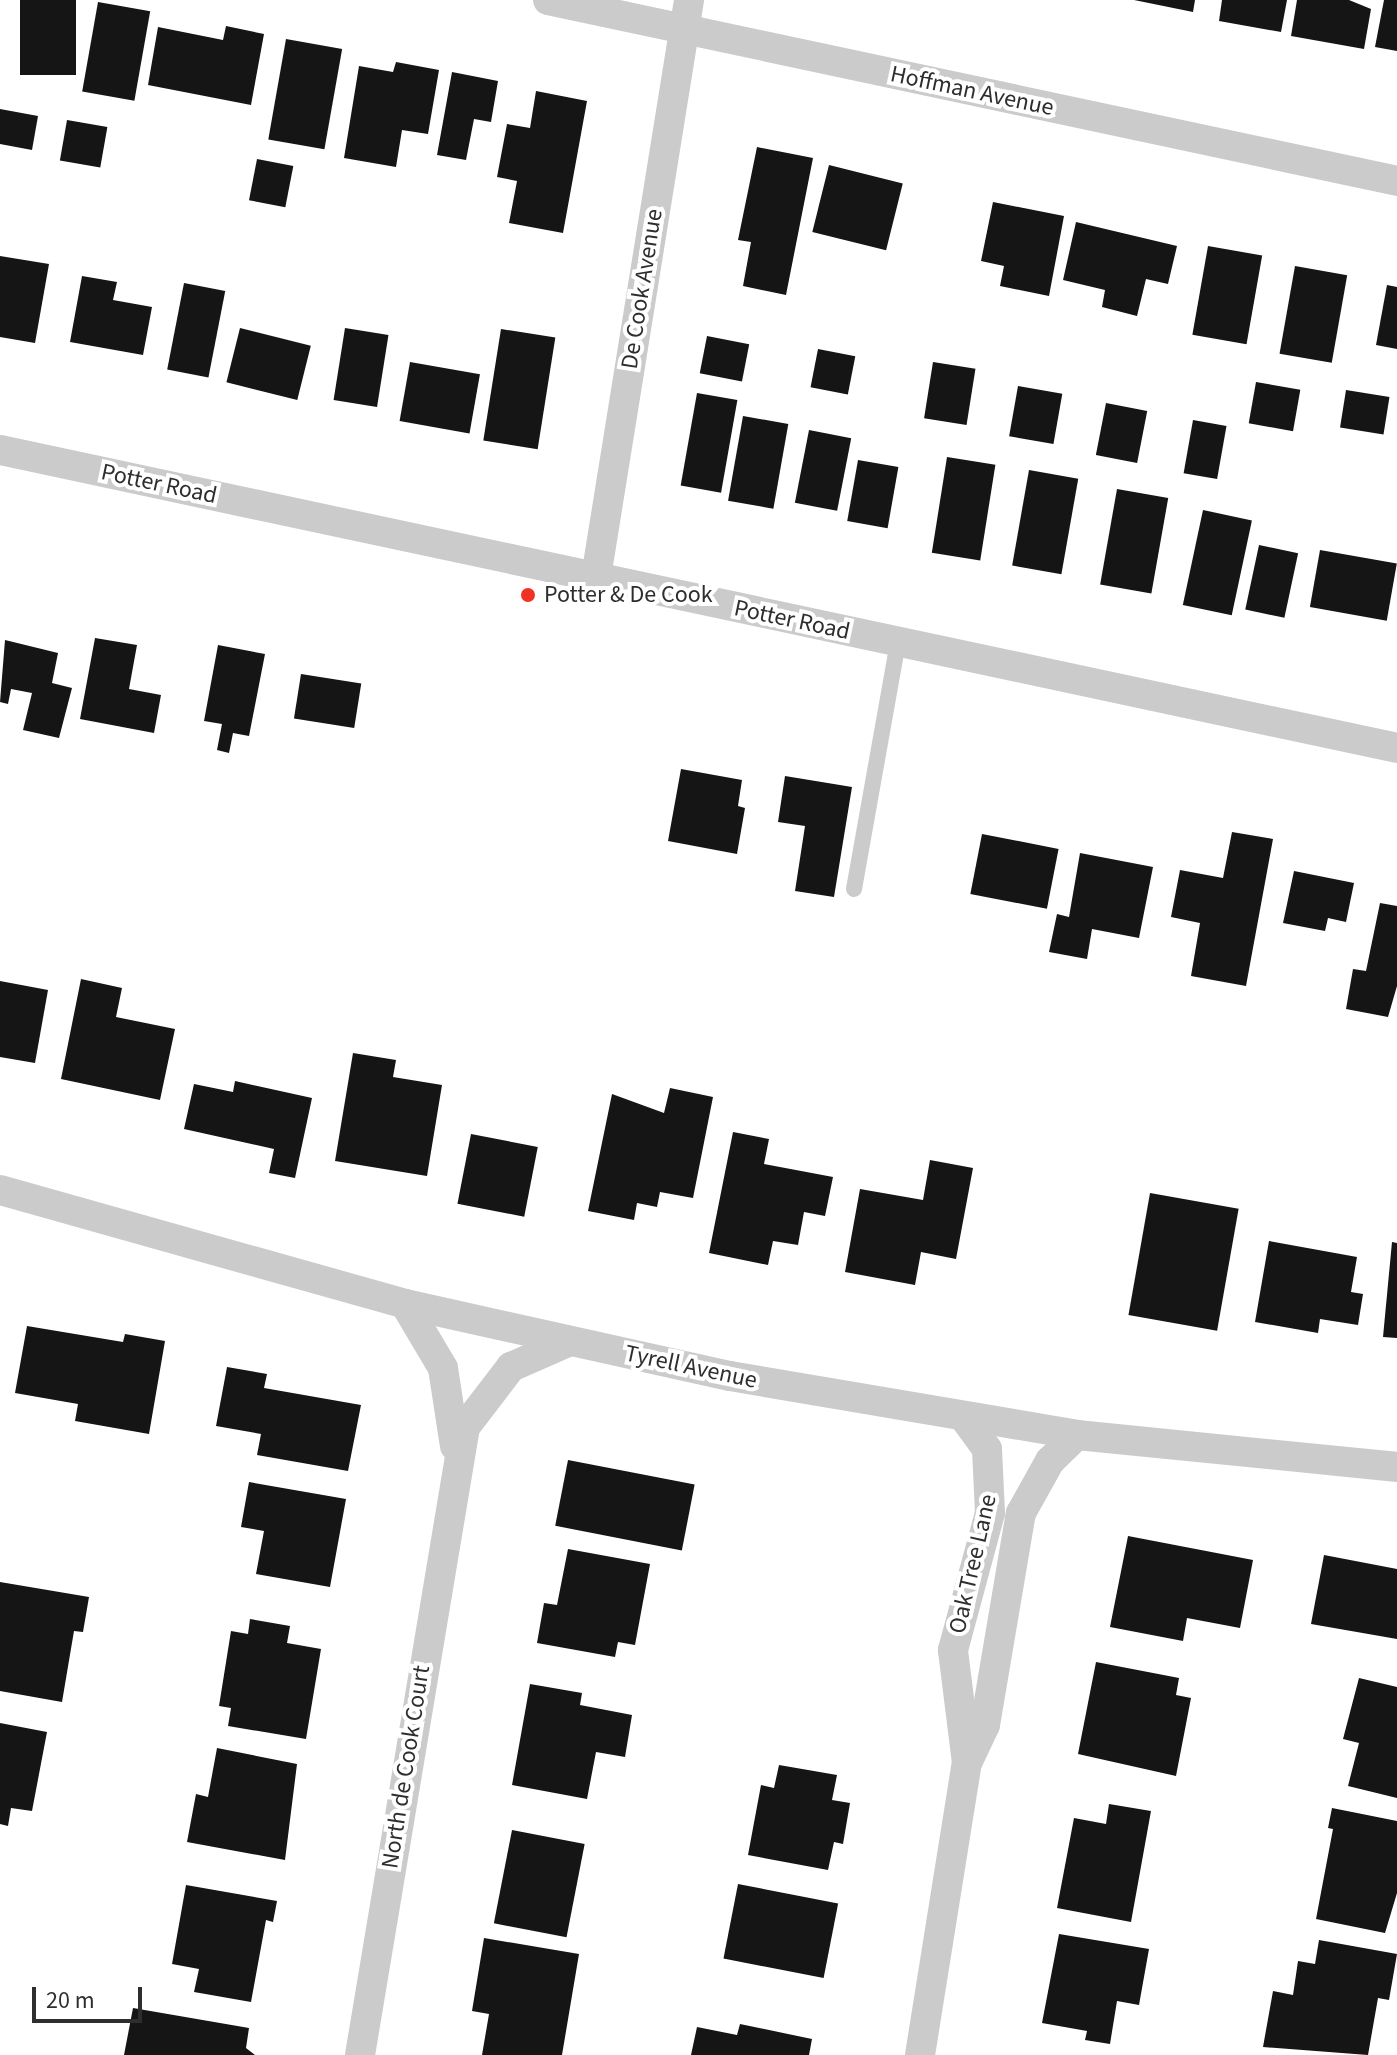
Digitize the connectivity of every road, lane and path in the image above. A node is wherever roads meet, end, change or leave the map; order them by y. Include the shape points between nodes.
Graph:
1 (548, 0) edge
2 (689, 0) edge
3 (684, 30) junction
4 (1397, 181) edge
5 (0, 450) edge
6 (596, 577) junction
7 (898, 642) junction
8 (1397, 748) edge
9 (854, 889) dead end
10 (0, 1190) edge
11 (38, 1203) junction
12 (0, 1217) edge
13 (405, 1304) junction
14 (568, 1342) junction
15 (966, 1420) junction
16 (1077, 1435) junction
17 (1397, 1467) edge
18 (453, 1480) junction
19 (967, 1763) junction
20 (360, 2055) edge
21 (920, 2055) edge

1 - 3 street, Hoffman Avenue
2 - 3 street, De Cook Avenue
3 - 4 street, Hoffman Avenue
3 - 6 street, De Cook Avenue
5 - 6 street, Potter Road
6 - 7 street, Potter Road
7 - 8 street, Potter Road
7 - 9 lane
10 - 11 street, Tyrell Avenue
11 - 12 street
11 - 13 street, Tyrell Avenue
13 - 14 street, Tyrell Avenue
13 - 18 street, North de Cook Court via 428,1337 452,1399
14 - 15 street, Tyrell Avenue
14 - 18 street, North de Cook Court via 534,1352 492,1385 465,1427
15 - 16 street, Tyrell Avenue
15 - 19 street, Oak Tree Lane via 987,1449 993,1472 990,1513 953,1650
16 - 17 street, Tyrell Avenue
16 - 19 street, Oak Tree Lane via 1050,1461 1021,1513 985,1725
18 - 20 street, North de Cook Court
19 - 21 street, Oak Tree Lane

